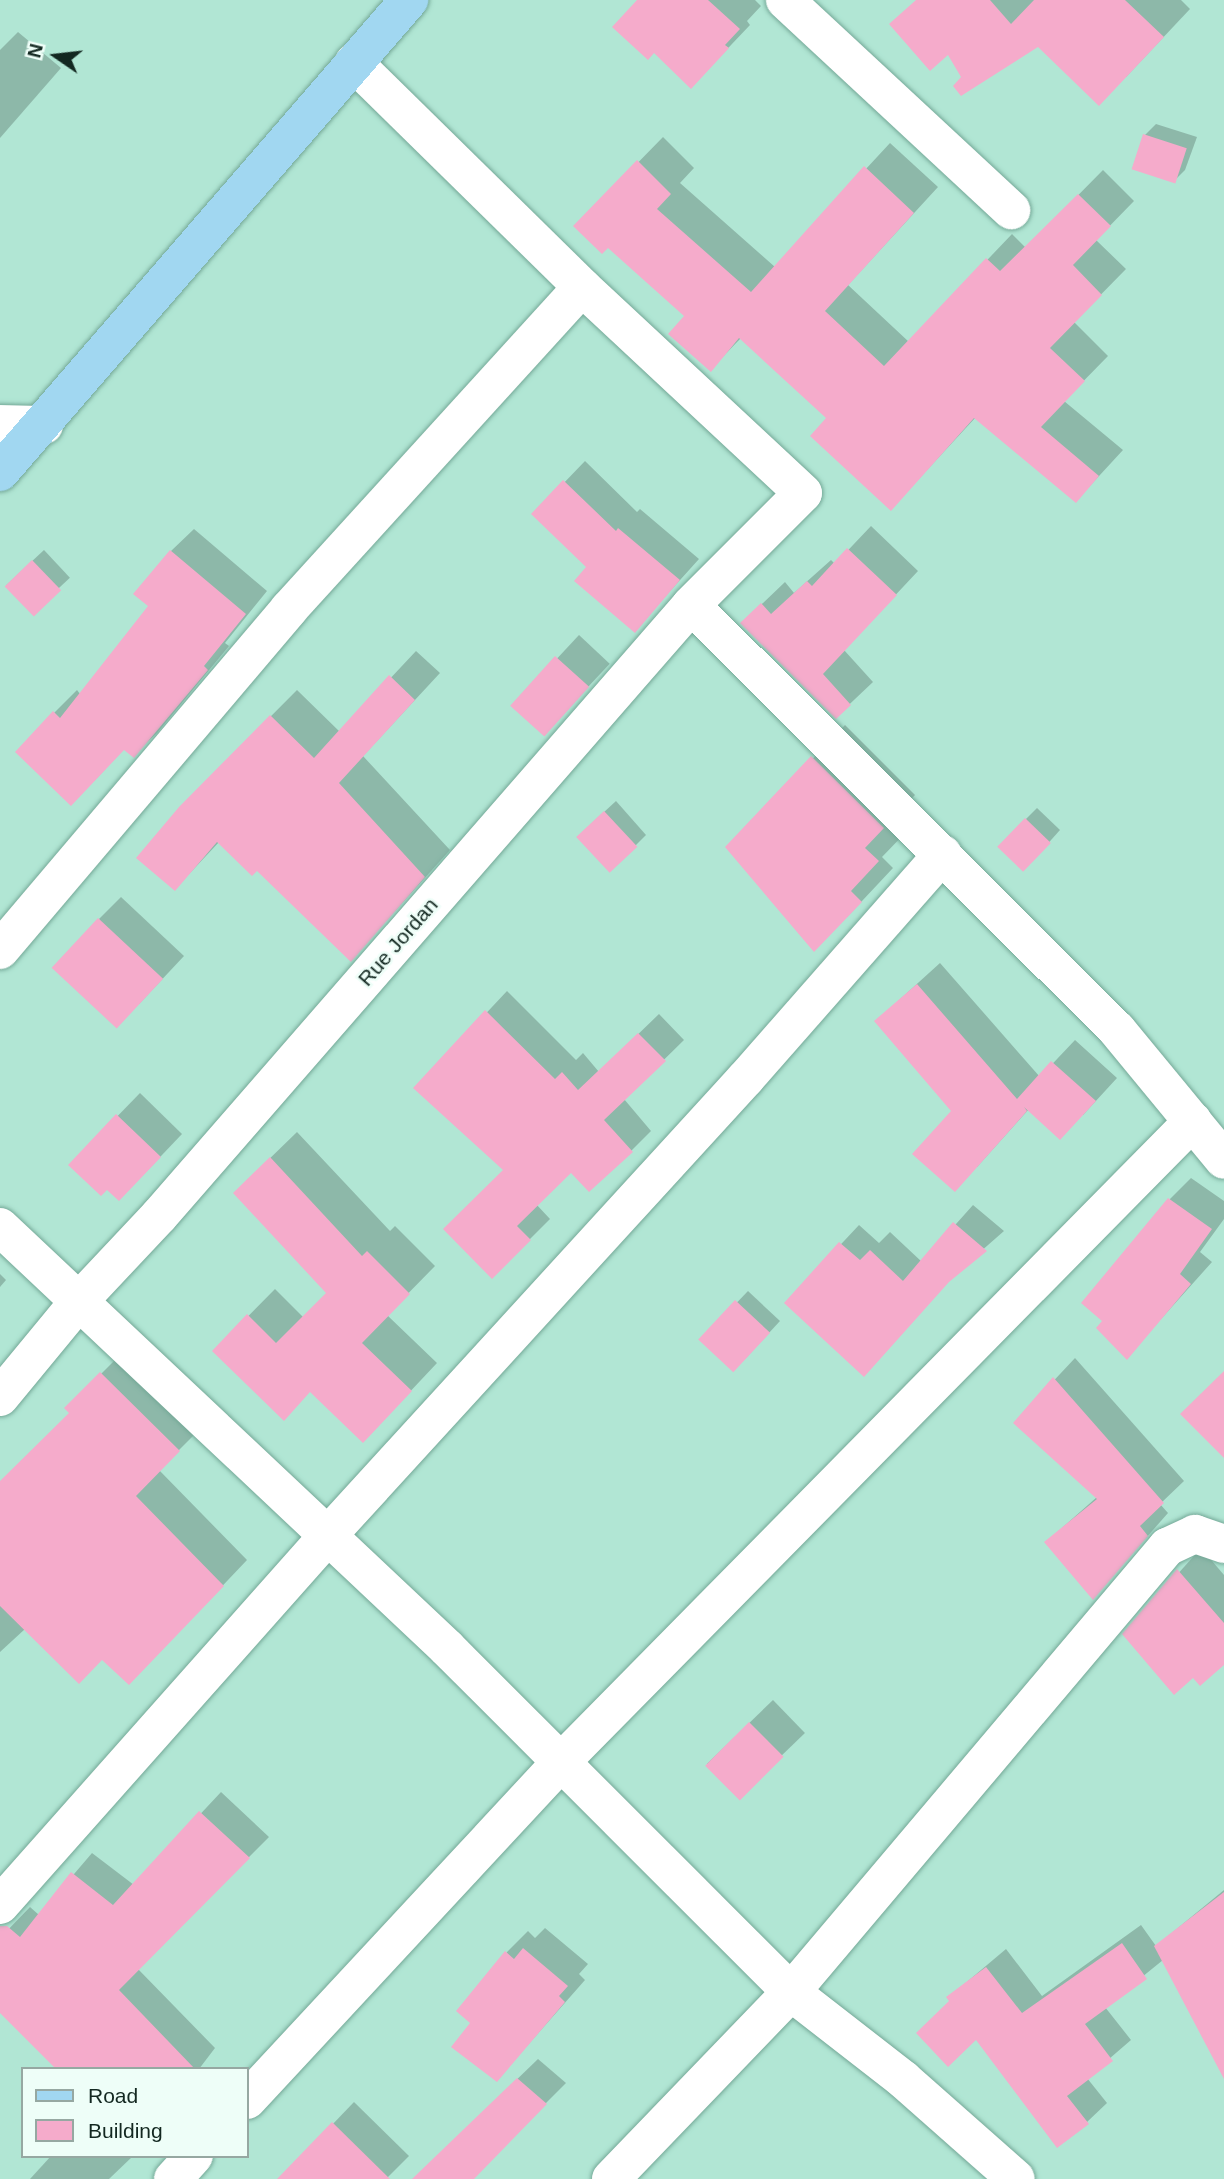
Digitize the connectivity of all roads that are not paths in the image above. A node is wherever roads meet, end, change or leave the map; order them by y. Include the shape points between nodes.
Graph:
1 (410, 0) edge
2 (785, 0) edge
3 (354, 63) junction
4 (1011, 210) dead end
5 (582, 287) junction
6 (0, 425) edge
7 (44, 425) junction
8 (0, 472) edge
9 (691, 605) junction
10 (943, 854) junction
11 (0, 950) edge
12 (1193, 1121) junction
13 (1224, 1160) edge
14 (0, 1227) edge
15 (80, 1300) junction
16 (0, 1397) edge
17 (329, 1534) junction
18 (1224, 1545) edge
19 (561, 1762) junction
20 (0, 1905) edge
21 (791, 1992) junction
22 (248, 2099) edge
23 (192, 2158) edge
24 (173, 2179) edge
25 (611, 2179) edge
26 (1016, 2179) edge

1 - 3 main road
2 - 4 street
3 - 5 street
3 - 7 main road
5 - 9 street, Rue Jordan via 803,493
5 - 11 street via 289,609
6 - 7 street
7 - 8 main road
9 - 10 street via 825,743
9 - 15 street, Rue Jordan via 159,1216
10 - 12 street via 1117,1030
10 - 17 street via 746,1078
12 - 13 street
12 - 19 street
14 - 15 street
15 - 16 street, Rue Jordan
15 - 17 street
17 - 19 street
17 - 20 street
18 - 21 street via 1195,1534 1167,1547
19 - 21 street
19 - 22 street
21 - 25 street
21 - 26 street via 904,2080
23 - 24 street

